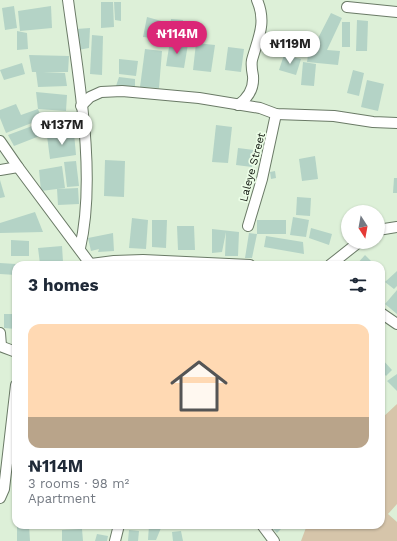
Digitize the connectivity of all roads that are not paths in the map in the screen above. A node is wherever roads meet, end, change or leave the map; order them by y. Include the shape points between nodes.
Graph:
1 (68, 0) edge
2 (257, 0) edge
3 (347, 7) dead end
4 (397, 12) edge
5 (238, 105) junction
6 (81, 106) junction
7 (276, 114) junction
8 (397, 123) edge
9 (0, 141) edge
10 (18, 168) junction
11 (0, 170) edge
12 (248, 226) dead end
13 (397, 226) edge
14 (385, 229) edge
15 (80, 248) junction
16 (350, 249) edge
17 (88, 261) edge
18 (109, 261) edge
19 (164, 261) edge
20 (335, 261) edge
21 (385, 316) edge
22 (397, 324) edge
23 (0, 333) edge
24 (0, 346) edge
25 (12, 350) edge
26 (12, 420) edge
27 (0, 498) edge
28 (118, 529) edge
29 (265, 529) edge
30 (115, 541) edge
31 (274, 541) edge

1 - 6 street
2 - 5 street via 262,19 258,46 252,61 253,78 249,94
3 - 4 street
5 - 6 street via 188,96 113,91 95,94
5 - 7 street
6 - 15 street via 87,164
7 - 8 street via 334,116
7 - 12 street, Laleye Street via 262,179
9 - 10 street
10 - 11 street
10 - 15 street
13 - 14 street
15 - 17 street
16 - 20 street
18 - 19 street
21 - 22 street
23 - 24 street
24 - 25 street
26 - 27 street via 4,489
28 - 30 street
29 - 31 street

